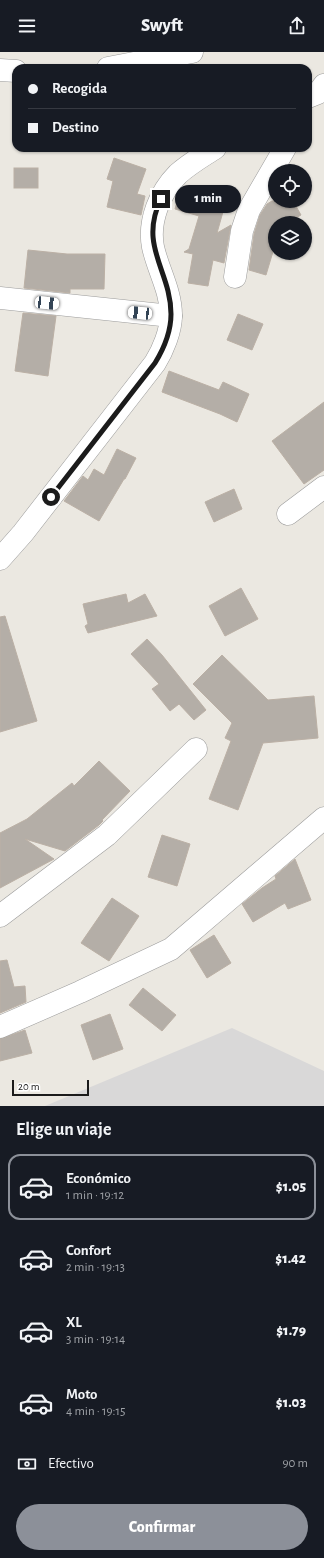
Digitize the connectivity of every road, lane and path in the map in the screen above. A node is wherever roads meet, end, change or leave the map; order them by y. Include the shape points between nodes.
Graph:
1 (192, 52) edge
2 (129, 64) edge
3 (0, 70) edge
4 (12, 71) edge
5 (210, 152) edge
6 (282, 152) edge
7 (235, 277) dead end
8 (0, 298) edge
9 (171, 316) junction
10 (324, 487) edge
11 (288, 514) dead end
12 (0, 559) edge
13 (196, 749) dead end
14 (324, 818) edge
15 (0, 916) edge
16 (0, 1027) edge

1 - 2 street
3 - 4 street
5 - 9 street via 178,175 165,190 157,207 153,226 153,246 169,299
6 - 7 street via 249,210 242,231
8 - 9 street
9 - 12 street via 164,349 155,363
10 - 11 street
13 - 15 street via 107,835
14 - 16 street via 171,949

